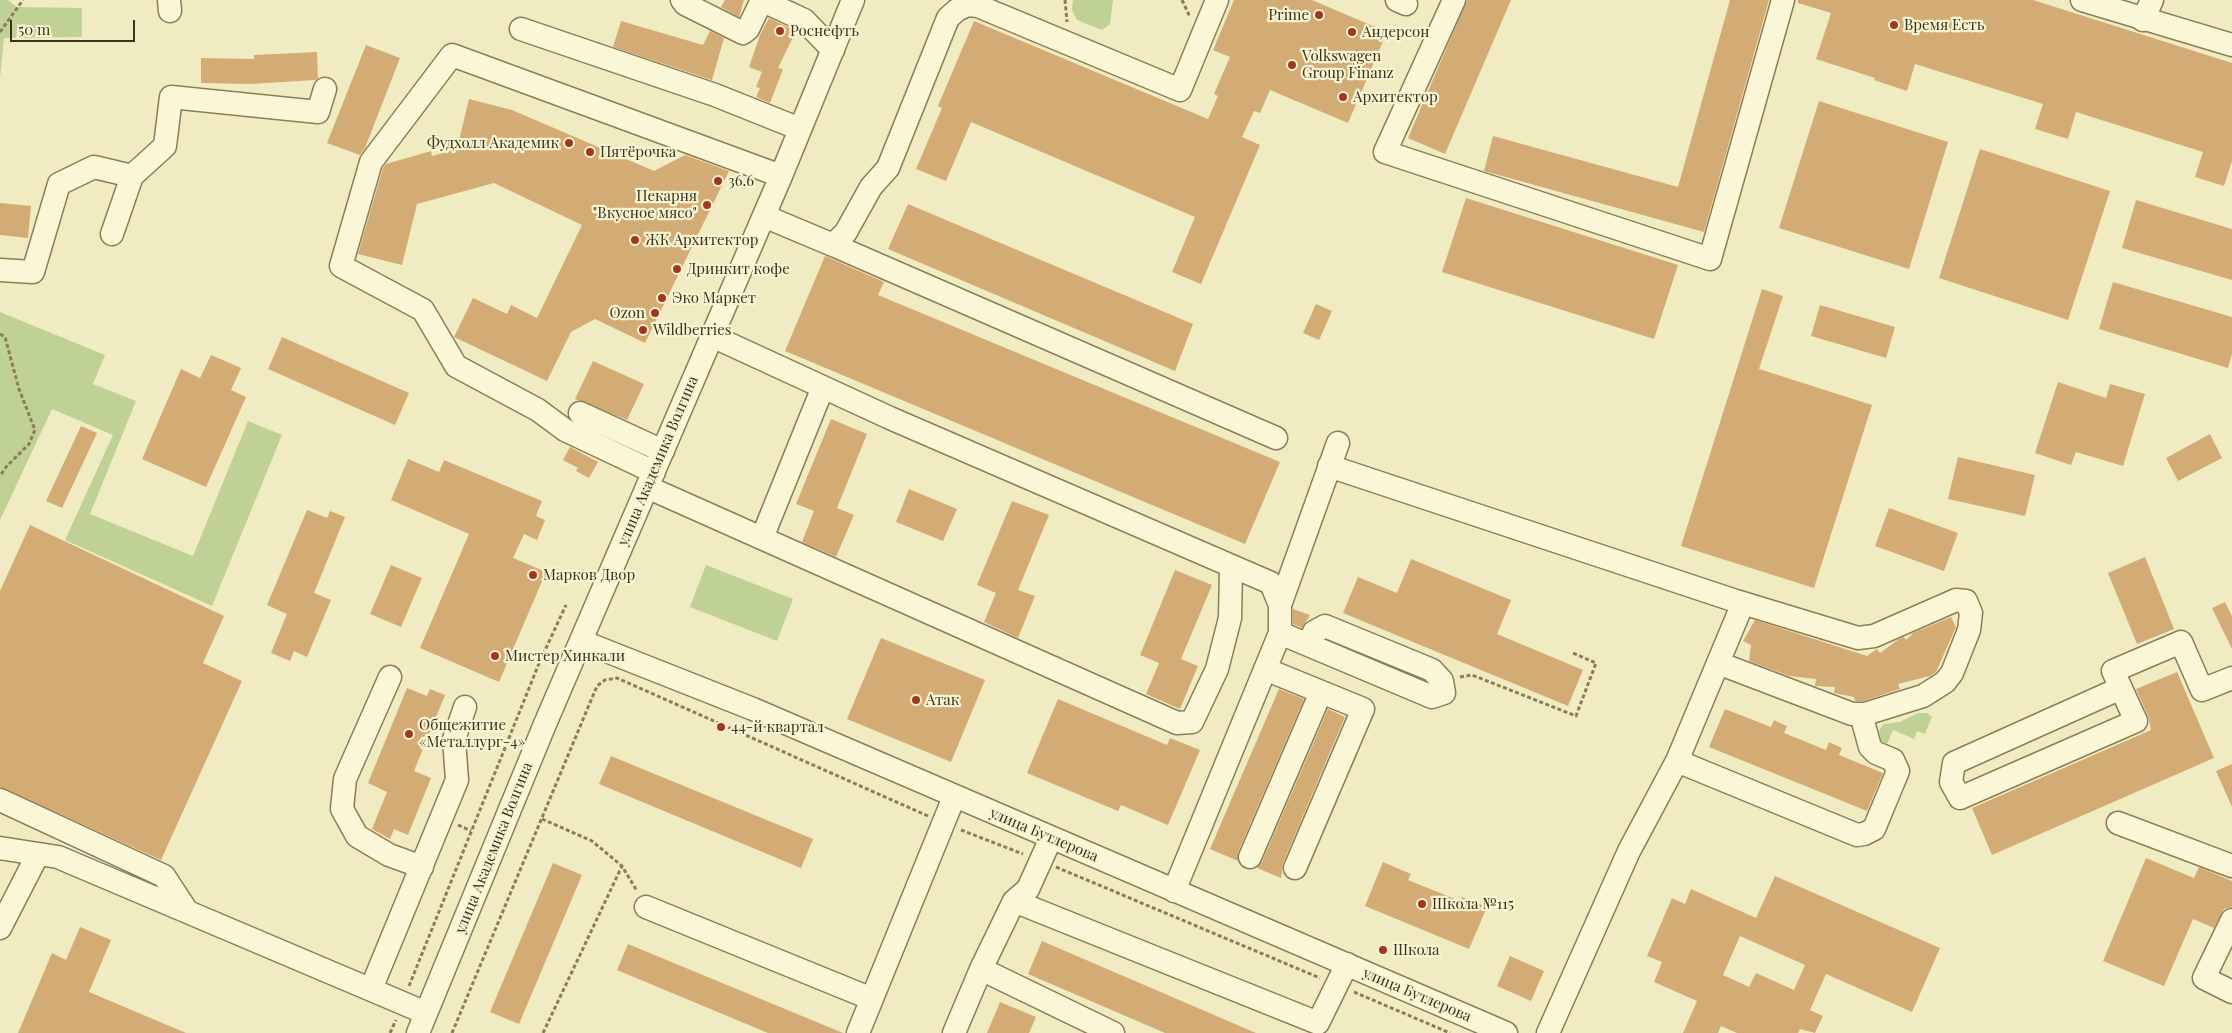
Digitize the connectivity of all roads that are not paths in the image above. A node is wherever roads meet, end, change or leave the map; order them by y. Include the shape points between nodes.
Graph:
1 (682, 0) edge
2 (762, 0) edge
3 (853, 0) edge
4 (1217, 0) edge
5 (1454, 0) edge
6 (1783, 0) edge
7 (2082, 0) edge
8 (2147, 10) edge
9 (521, 29) dead end
10 (2232, 45) edge
11 (833, 50) junction
12 (325, 89) dead end
13 (800, 129) junction
14 (132, 176) junction
15 (781, 176) junction
16 (764, 216) junction
17 (112, 234) dead end
18 (833, 245) junction
19 (0, 270) edge
20 (712, 336) junction
21 (823, 387) junction
22 (580, 413) dead end
23 (1276, 438) dead end
24 (1338, 443) dead end
25 (663, 451) junction
26 (1330, 466) junction
27 (651, 479) junction
28 (762, 538) junction
29 (1231, 567) junction
30 (1742, 603) junction
31 (1280, 605) junction
32 (1280, 633) junction
33 (581, 641) junction
34 (1718, 663) junction
35 (1271, 671) junction
36 (390, 677) dead end
37 (2232, 678) edge
38 (1442, 681) road end
39 (2121, 688) junction
40 (1320, 692) junction
41 (465, 707) dead end
42 (1861, 714) junction
43 (1677, 762) junction
44 (954, 797) junction
45 (0, 800) edge
46 (2118, 823) dead end
47 (1051, 838) junction
48 (1208, 838) dead end
49 (0, 848) edge
50 (38, 854) junction
51 (1250, 857) dead end
52 (2232, 866) edge
53 (422, 867) junction
54 (1295, 868) dead end
55 (1174, 890) junction
56 (1014, 901) junction
57 (646, 906) road end
58 (6, 909) edge
59 (186, 912) junction
60 (2232, 920) edge
61 (0, 928) edge
62 (1346, 964) junction
63 (981, 969) junction
64 (371, 989) junction
65 (2232, 992) edge
66 (872, 999) junction
67 (422, 1023) edge
68 (1073, 1025) edge
69 (1316, 1028) edge
70 (858, 1033) edge
71 (954, 1033) edge
72 (1113, 1033) edge
73 (1506, 1033) edge
74 (1548, 1033) edge

1 - 2 street via 743,33
2 - 11 street via 804,20
3 - 11 street, улица Академика Волгина
4 - 18 street via 1180,90 978,6 967,5 957,10 948,18 888,168 871,187 846,232
5 - 6 street via 1384,152 1710,259
7 - 8 street
8 - 10 street
9 - 13 street via 715,95
11 - 13 street, улица Академика Волгина
12 - 14 street via 318,112 171,97 165,146
13 - 15 street, улица Академика Волгина
14 - 17 street
14 - 19 street via 94,167 59,184 33,272
15 - 16 street, улица Академика Волгина
15 - 27 street via 452,55 371,162 340,266 423,310 456,366 538,410 565,430
16 - 18 street
16 - 20 street, улица Академика Волгина
18 - 23 street
20 - 21 street
20 - 25 street, улица Академика Волгина
21 - 28 street
21 - 29 street
22 - 25 street
24 - 26 street
25 - 27 street, улица Академика Волгина
26 - 30 street
26 - 31 street
27 - 28 street
27 - 33 street, улица Академика Волгина
28 - 29 street via 1178,723 1192,722 1217,669 1230,618
29 - 31 street via 1271,583
30 - 34 street
30 - 42 street via 1863,638 1952,601 1966,601 1971,613 1970,626 1947,680 1923,696
31 - 32 street
32 - 35 street
32 - 38 street via 1432,697 1444,693
33 - 44 street, улица Бутлерова via 753,709
33 - 67 street, улица Академика Волгина
34 - 42 street via 1852,714
34 - 43 street
35 - 40 street
35 - 48 street
35 - 55 street
36 - 53 street via 345,779 342,809 357,836 389,855
37 - 39 street via 2202,690 2180,642 2113,671
39 - 39 street via 2136,721 1960,798 1951,782 1954,763
40 - 51 street
40 - 54 street via 1363,709
41 - 53 street via 454,739 457,780
42 - 43 street via 1870,747 1893,760 1898,771 1874,829 1864,834 1857,835
43 - 74 street via 1629,851
44 - 47 street, улица Бутлерова
44 - 66 street
45 - 59 street via 164,876
46 - 52 street
47 - 55 street, улица Бутлерова
47 - 56 street via 1028,889
49 - 50 street
50 - 58 street
50 - 59 street via 58,857
53 - 64 street
55 - 62 street, улица Бутлерова
56 - 63 street
56 - 69 street
57 - 66 street
58 - 61 street
59 - 64 street
60 - 65 street via 2204,978
62 - 69 street
62 - 73 street, улица Бутлерова
63 - 68 street
63 - 71 street
64 - 67 street via 402,1002
66 - 70 street
68 - 72 street

